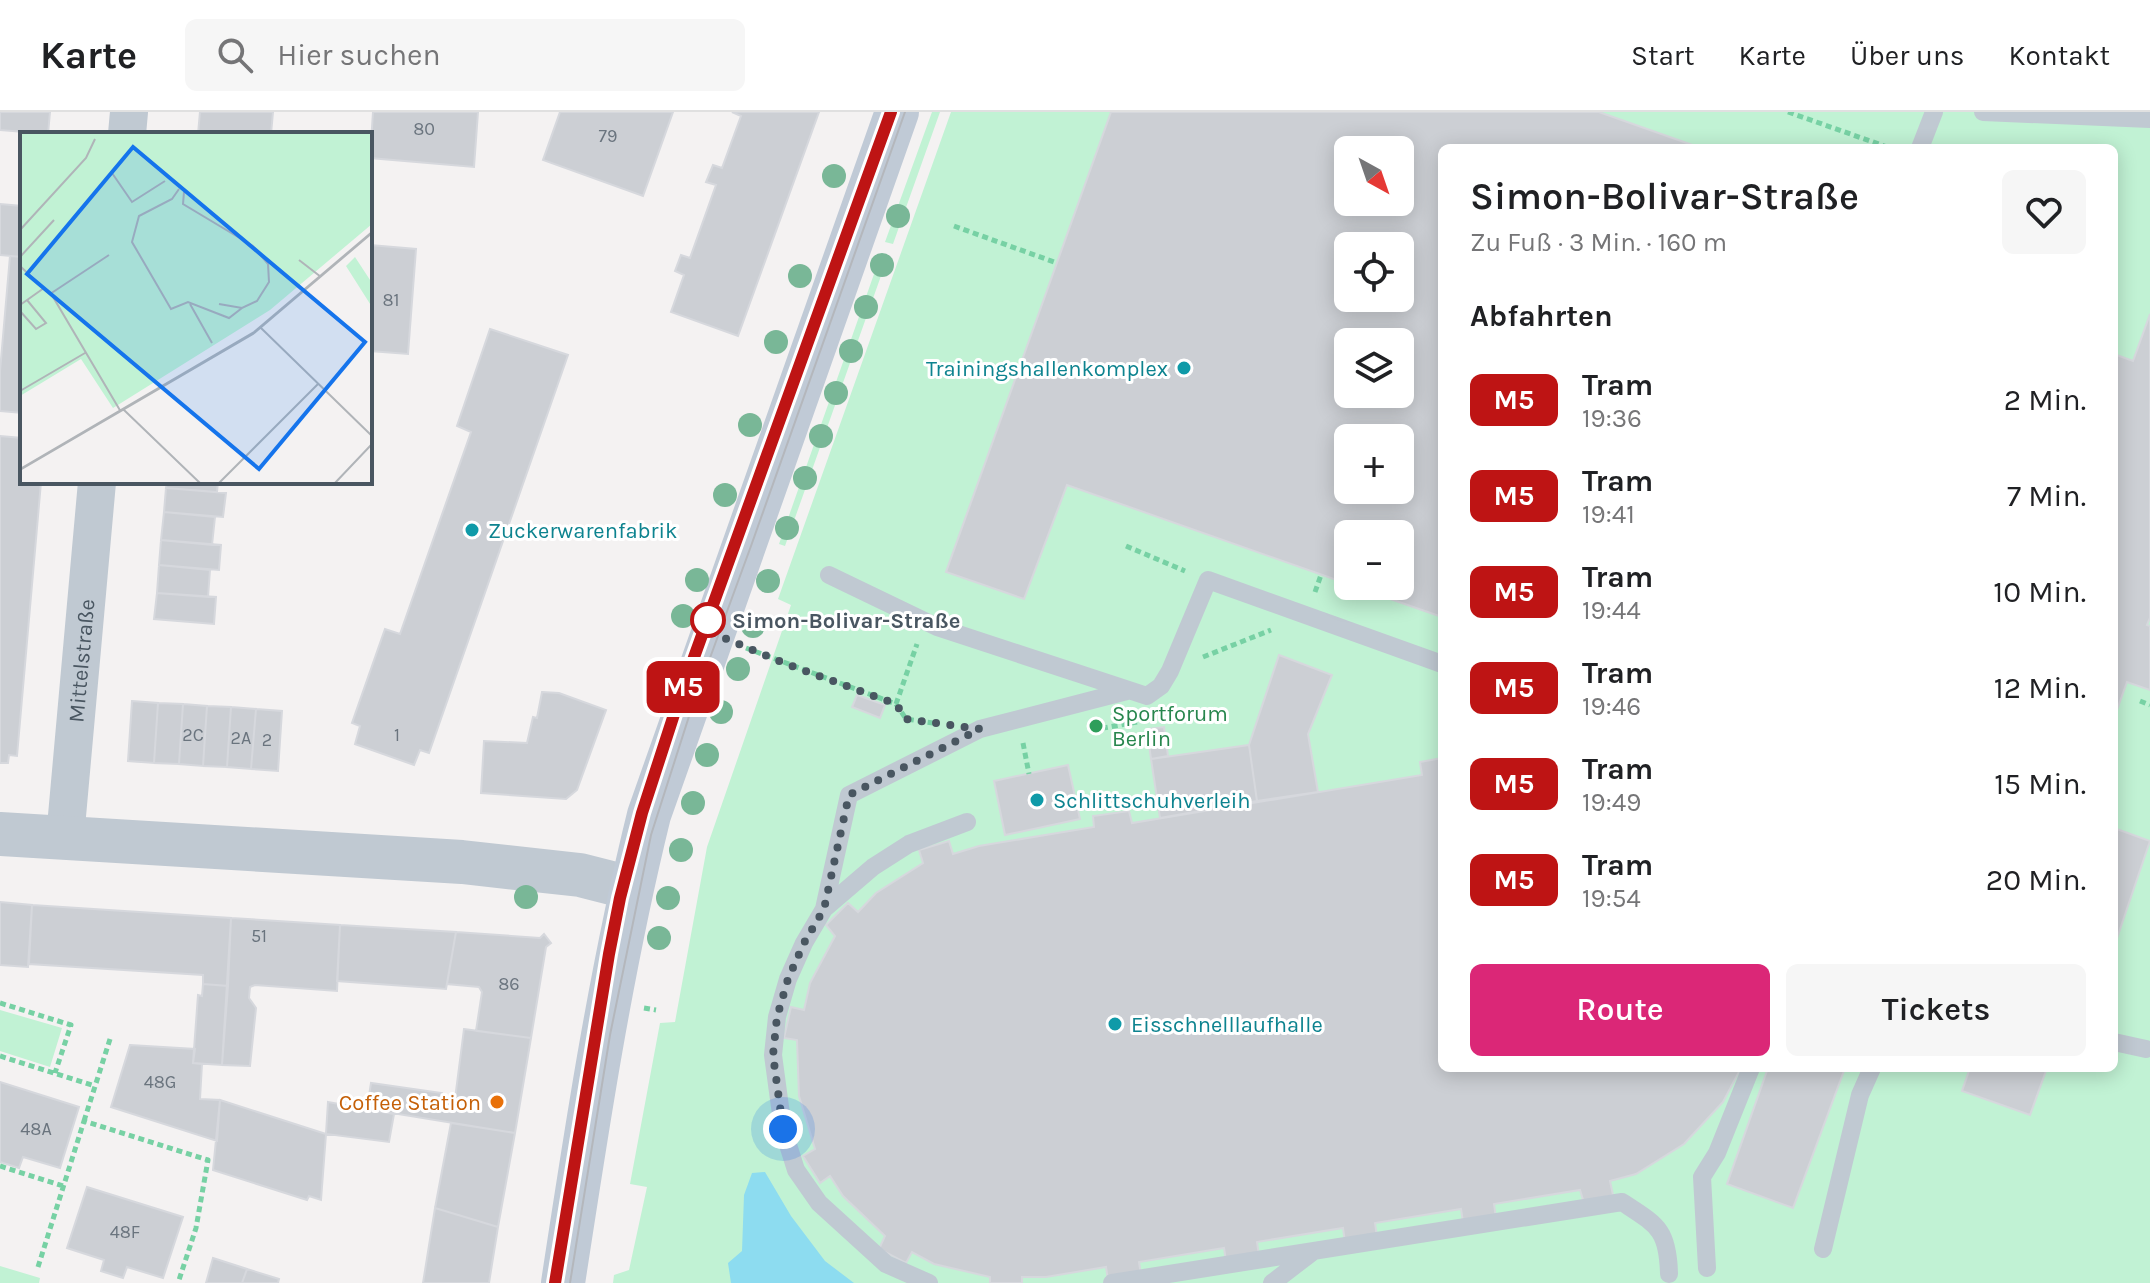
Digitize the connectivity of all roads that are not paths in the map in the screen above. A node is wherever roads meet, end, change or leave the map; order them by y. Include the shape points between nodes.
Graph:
1 (129, 112) edge
2 (897, 112) edge
3 (1934, 112) edge
4 (1983, 112) edge
5 (1990, 112) edge
6 (2150, 119) edge
7 (127, 132) edge
8 (1922, 144) edge
9 (97, 484) edge
10 (829, 575) dead end
11 (1438, 663) edge
12 (1127, 691) junction
13 (967, 822) dead end
14 (0, 834) edge
15 (65, 838) junction
16 (631, 888) junction
17 (824, 909) junction
18 (2118, 1043) edge
19 (2146, 1049) dead end
20 (1749, 1072) edge
21 (1870, 1072) edge
22 (1823, 1249) dead end
23 (1313, 1251) junction
24 (1707, 1268) dead end
25 (1669, 1274) dead end
26 (563, 1283) edge
27 (929, 1283) edge
28 (1112, 1283) edge
29 (1272, 1283) edge

1 - 7 street
2 - 16 main road via 649,815
3 - 8 lane
4 - 5 lane
5 - 6 lane
9 - 15 street, Mittelstraße
10 - 12 lane via 937,627
11 - 12 lane via 1208,580 1161,686 1147,696
12 - 17 lane via 980,729 849,795
13 - 17 lane via 909,844
14 - 15 street
15 - 16 street via 462,862 580,875
16 - 26 main road
17 - 27 lane via 788,979 777,1017 773,1055 783,1129 796,1170 819,1203 886,1264
18 - 19 lane
20 - 24 lane via 1702,1177
21 - 22 lane
23 - 25 lane via 1622,1202 1659,1226
23 - 28 lane
23 - 29 lane

